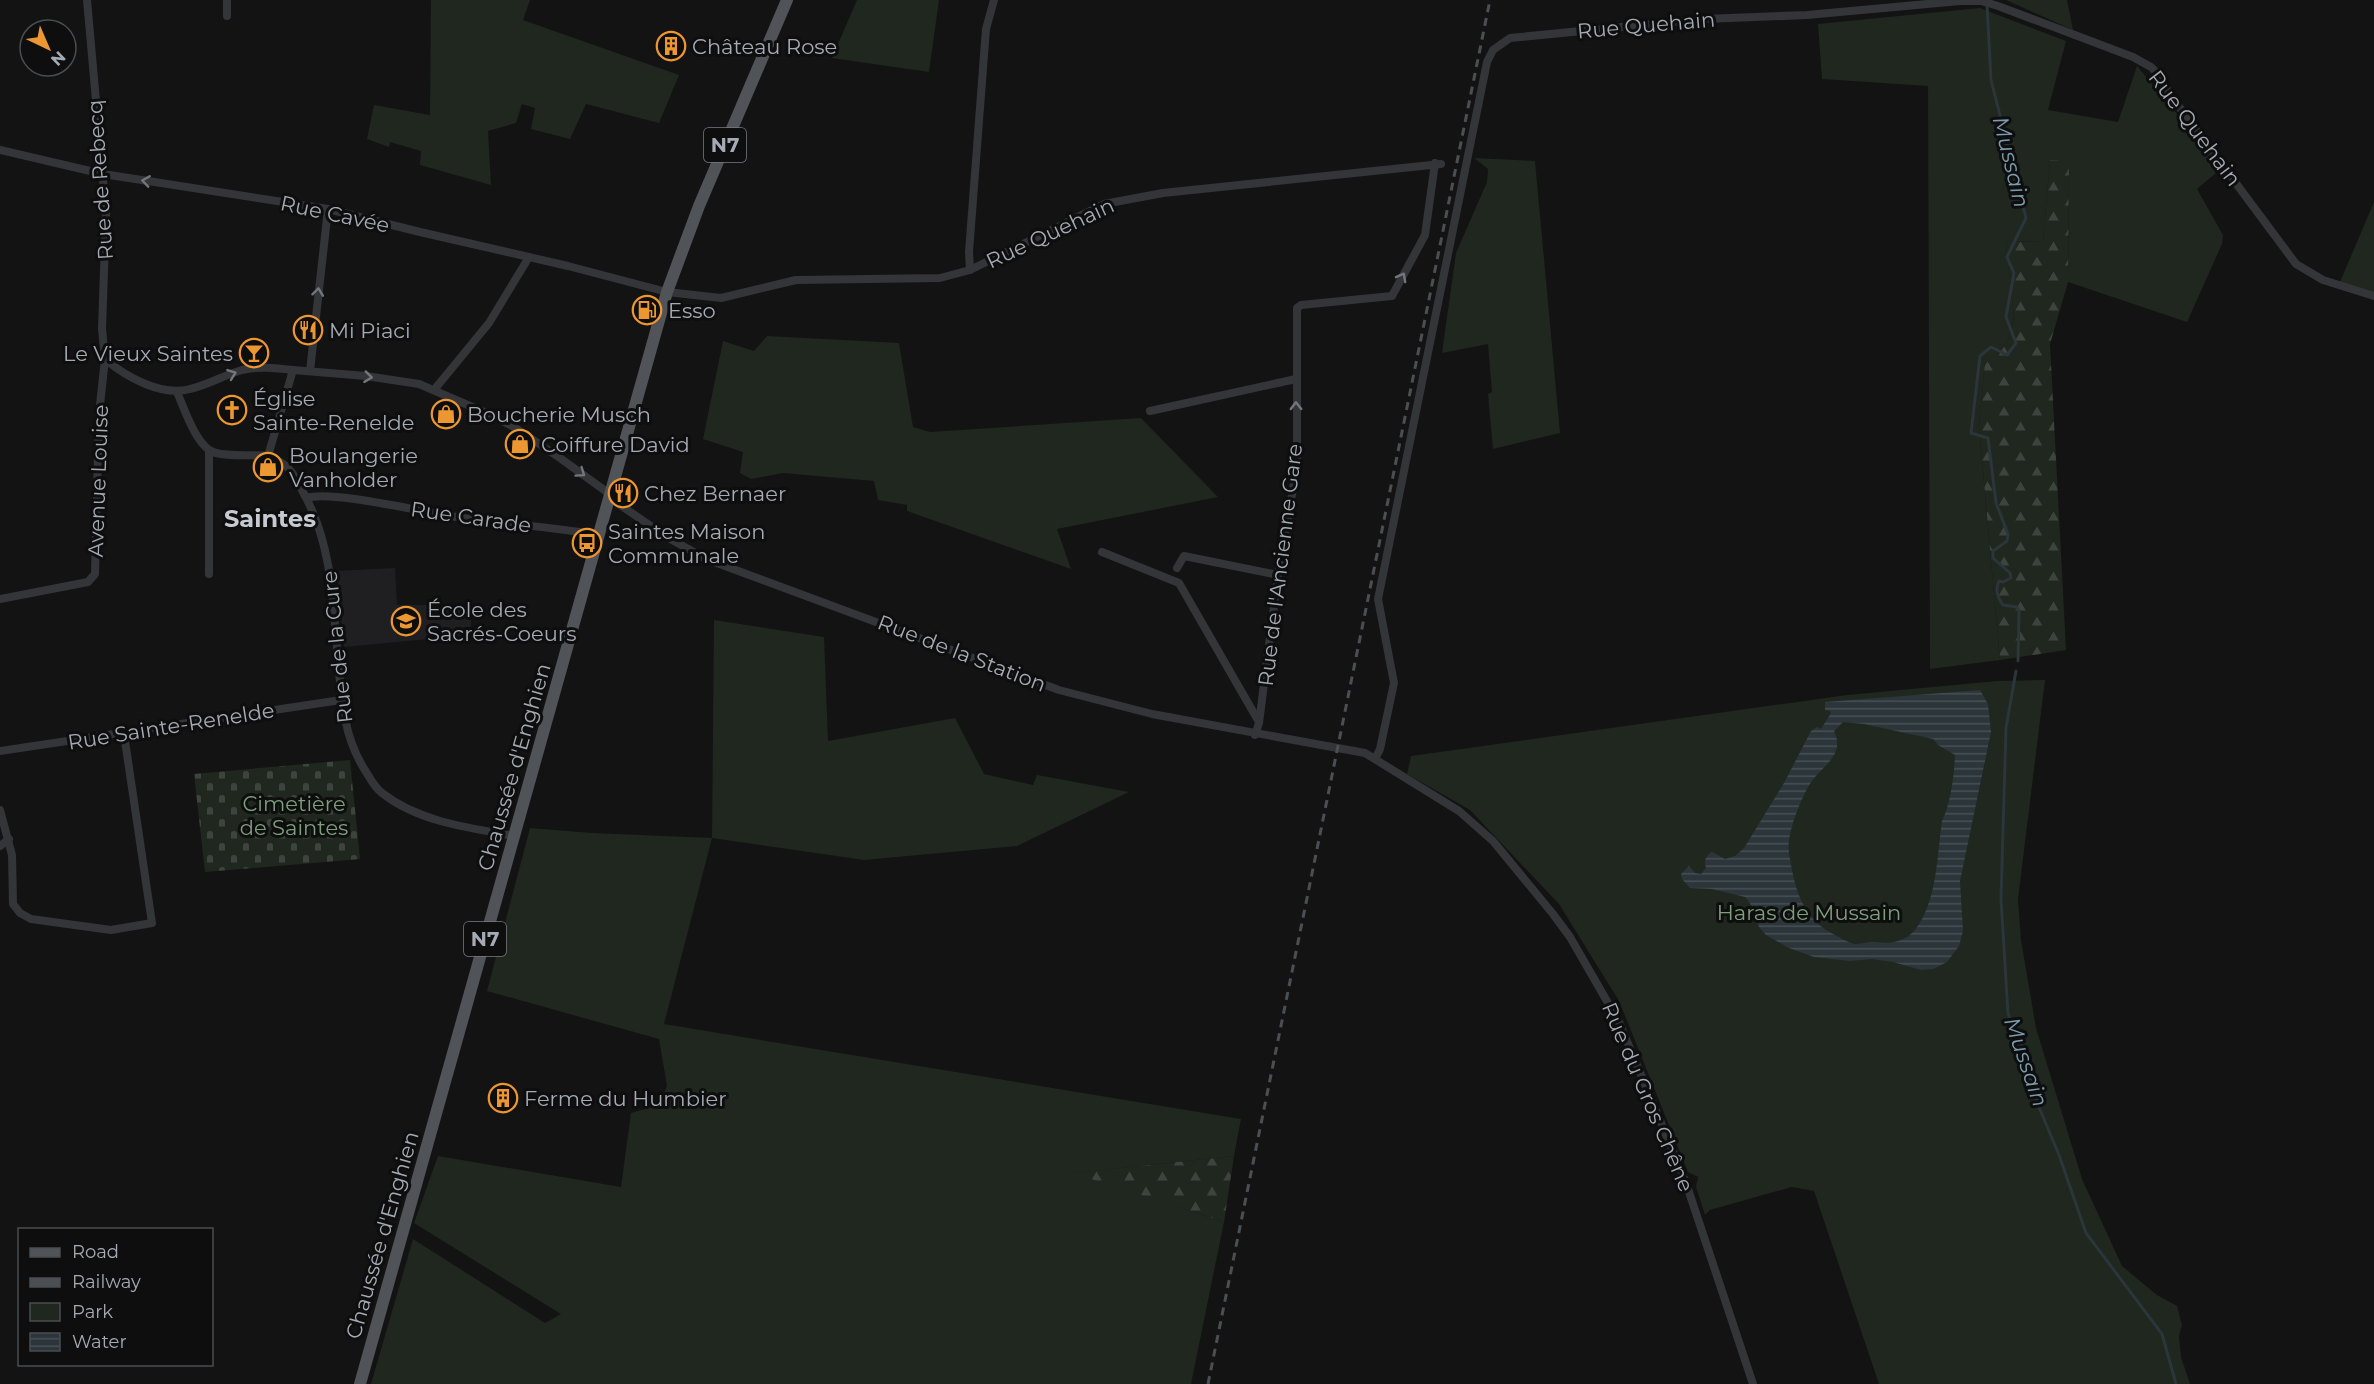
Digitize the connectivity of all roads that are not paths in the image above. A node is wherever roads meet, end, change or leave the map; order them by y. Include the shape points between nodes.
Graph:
1 (87, 0) edge
2 (228, 0) edge
3 (787, 0) edge
4 (994, 0) edge
5 (1985, 2) edge
6 (227, 16) dead end
7 (0, 150) edge
8 (1438, 163) joint
9 (103, 174) junction
10 (328, 209) junction
11 (529, 257) junction
12 (970, 270) junction
13 (667, 292) junction
14 (2374, 296) edge
15 (105, 359) junction
16 (293, 370) junction
17 (310, 371) junction
18 (1296, 379) junction
19 (434, 390) junction
20 (177, 392) junction
21 (1150, 411) dead end
22 (209, 451) junction
23 (268, 456) junction
24 (611, 495) junction
25 (307, 498) junction
26 (599, 535) junction
27 (1102, 552) dead end
28 (1177, 568) dead end
29 (209, 574) dead end
30 (1278, 575) junction
31 (0, 599) edge
32 (341, 700) junction
33 (1259, 723) junction
34 (124, 734) junction
35 (1255, 735) junction
36 (1337, 748) joint
37 (0, 751) edge
38 (1375, 759) junction
39 (0, 810) edge
40 (514, 836) junction
41 (9, 839) junction
42 (0, 846) edge
43 (360, 1384) edge
44 (1753, 1384) edge

1 - 9 street, Rue de Rebecq
2 - 6 street
3 - 13 main road, Chaussée d'Enghien / N7 via 699,206
4 - 12 street via 986,28
5 - 14 street, Rue Quehain via 2151,67 2296,264 2323,280
5 - 38 street, Rue Quehain via 1704,19 1510,38 1493,50 1465,161 1378,598 1394,683
7 - 9 street, Rue Cavée
8 - 12 street, Rue Quehain via 1163,193 1104,204
18 -> 8 street, Rue de l'Ancienne Gare via 1297,308 1392,296 1425,235
10 -> 9 street, Rue Cavée
9 - 15 street, Rue de Rebecq
10 - 11 street, Rue Cavée
17 -> 10 street
11 - 13 street, Rue Cavée
11 - 19 street via 489,323
12 - 13 street, Rue Quehain via 940,278 796,280 721,298
13 - 24 main road, Chaussée d'Enghien / N7
15 - 20 street via 141,381
15 - 31 street, Avenue Louise via 99,414 95,574 88,582
16 - 17 street, Rue de la Station
20 -> 16 street, Rue de la Station via 243,370
16 - 23 street
17 -> 19 street, Rue de la Station via 419,384
18 - 21 street
30 -> 18 street, Rue de l'Ancienne Gare via 1297,465
19 -> 24 street, Rue de la Station via 514,427
20 - 22 street via 198,438
22 - 23 street
22 - 29 street
23 - 25 street, Rue de la Cure via 286,466
24 - 26 main road, Chaussée d'Enghien / N7
24 - 35 street, Rue de la Station via 667,537 706,558 1059,690
25 - 26 street, Rue Carade via 344,498
25 - 32 street, Rue de la Cure via 322,534 330,569
26 - 40 main road, Chaussée d'Enghien / N7
27 - 33 street via 1179,583
28 - 30 street via 1184,556
30 - 33 street, Rue de l'Ancienne Gare
32 - 34 street, Rue Sainte-Renelde
32 - 40 street, Rue de la Cure via 347,734 381,792 451,825
33 - 35 street, Rue de l'Ancienne Gare
34 - 37 street, Rue Sainte-Renelde
34 - 41 street via 152,923 111,930 32,920 20,913 13,904
35 - 36 street, Rue de la Station
36 - 38 street, Rue du Gros Chêne
38 - 44 street, Rue du Gros Chêne via 1459,811 1486,834 1570,937 1632,1049 1686,1183
39 - 41 street
40 - 43 main road, Chaussée d'Enghien / N7
41 - 42 street

